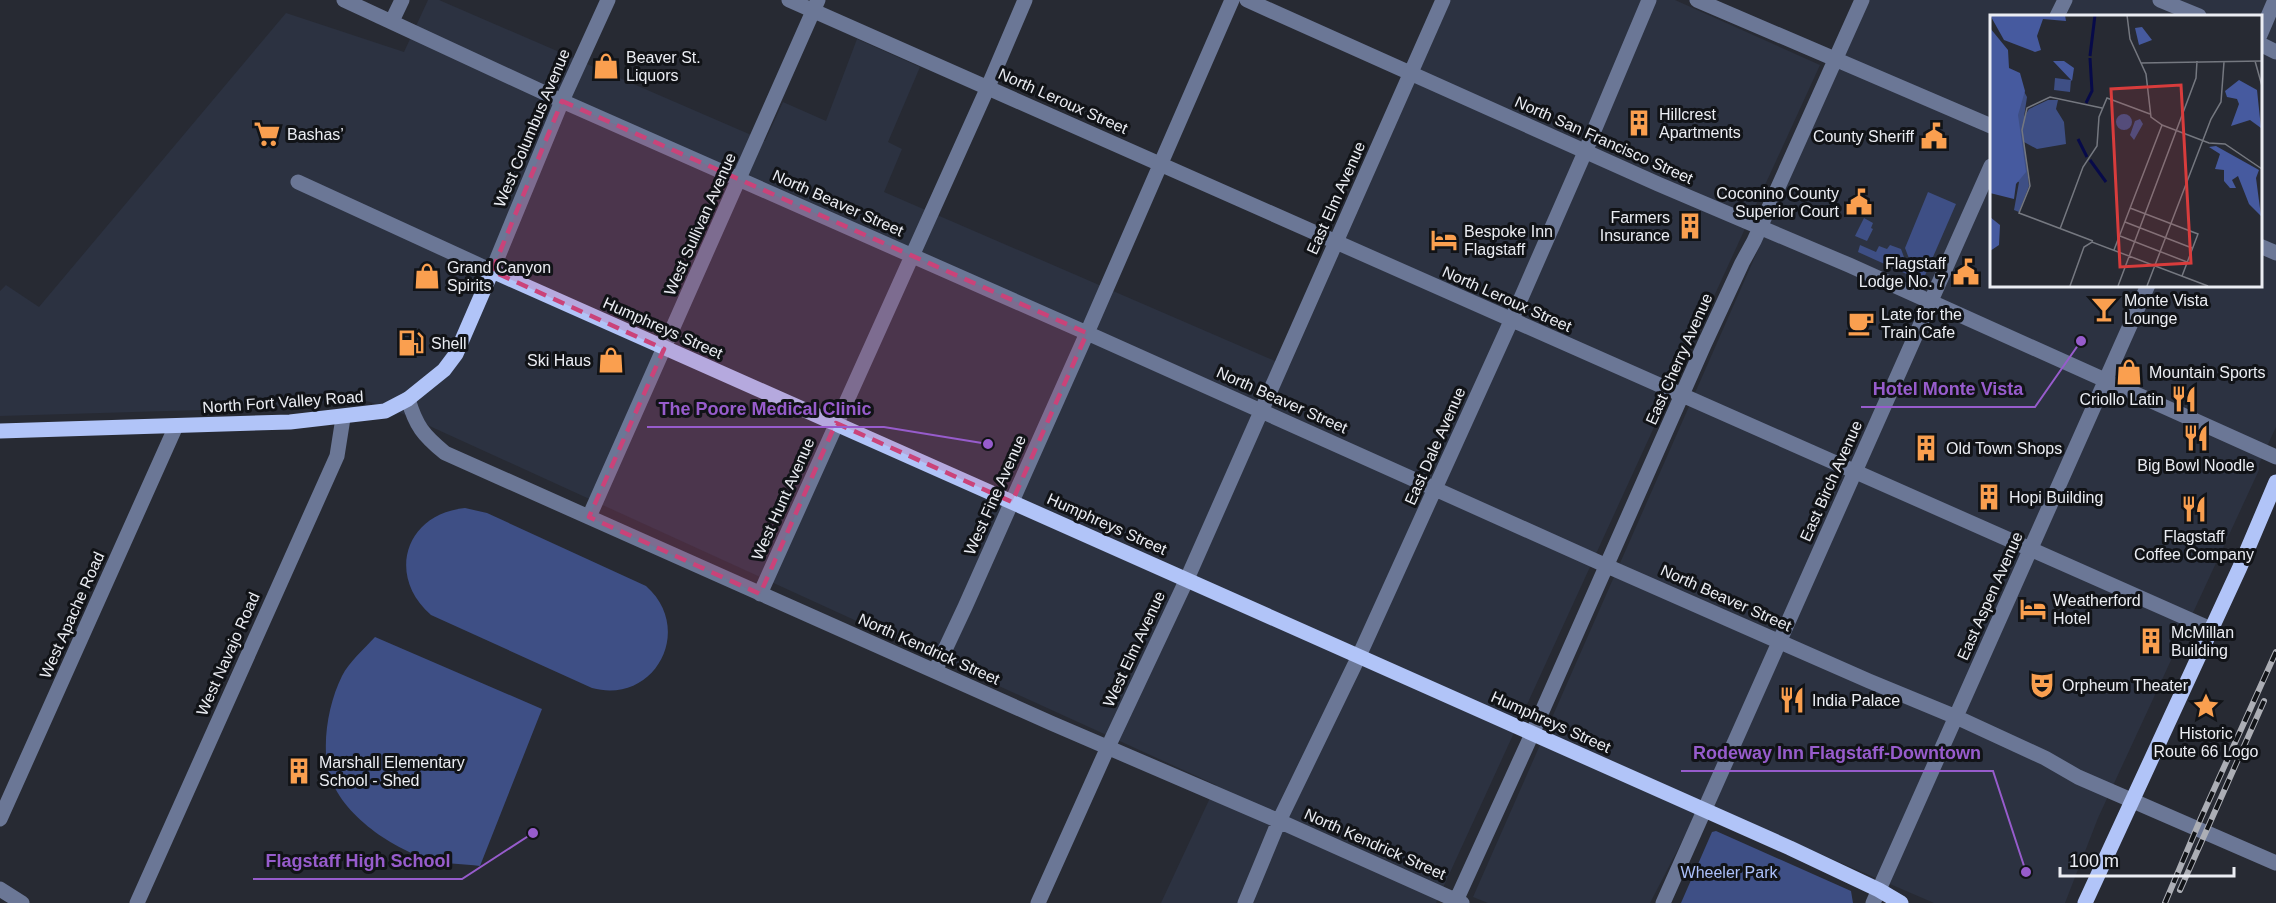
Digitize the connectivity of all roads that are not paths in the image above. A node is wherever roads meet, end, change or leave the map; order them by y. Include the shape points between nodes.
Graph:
1 (344, 0) edge
2 (402, 0) edge
3 (608, 0) edge
4 (789, 0) edge
5 (1025, 0) edge
6 (1232, 0) edge
7 (1247, 0) edge
8 (1443, 0) edge
9 (1649, 0) edge
10 (1697, 0) edge
11 (1862, 0) edge
12 (2065, 0) edge
13 (2160, 0) edge
14 (2275, 0) edge
15 (816, 5) edge
16 (2058, 15) edge
17 (2197, 15) edge
18 (392, 21) junction
19 (2261, 31) edge
20 (2261, 45) edge
21 (2276, 52) edge
22 (1836, 58) junction
23 (1410, 74) junction
24 (988, 87) junction
25 (562, 101) junction
26 (1990, 126) edge
27 (1585, 152) junction
28 (1160, 164) junction
29 (1990, 168) edge
30 (739, 178) junction
31 (298, 182) dead end
32 (1761, 226) junction
33 (1337, 241) junction
34 (2261, 247) edge
35 (2276, 253) edge
36 (912, 255) junction
37 (492, 271) junction
38 (2148, 286) edge
39 (1931, 302) junction
40 (1511, 321) junction
41 (1087, 333) junction
42 (664, 349) junction
43 (2106, 379) junction
44 (1683, 395) junction
45 (408, 399) junction
46 (1261, 411) junction
47 (343, 418) junction
48 (836, 423) junction
49 (176, 426) junction
50 (0, 431) edge
51 (2276, 457) edge
52 (1856, 471) junction
53 (2276, 482) edge
54 (1436, 489) junction
55 (1012, 502) junction
56 (589, 517) junction
57 (2031, 549) junction
58 (1607, 566) junction
59 (1187, 579) junction
60 (760, 594) junction
61 (2211, 629) junction
62 (1780, 641) junction
63 (1359, 656) junction
64 (935, 670) junction
65 (1956, 717) junction
66 (1532, 734) junction
67 (1108, 747) junction
68 (2133, 800) junction
69 (1705, 810) junction
70 (0, 819) edge
71 (1279, 821) junction
72 (2276, 863) edge
73 (0, 889) edge
74 (1876, 896) edge
75 (1457, 902) edge
76 (22, 903) edge
77 (137, 903) edge
78 (1038, 903) edge
79 (1245, 903) edge
80 (1663, 903) edge
81 (1901, 903) edge
82 (2085, 903) edge

1 - 18 street, North Beaver Street
2 - 18 street
3 - 25 street, West Columbus Avenue
4 - 15 street, North Leroux Street
5 - 24 street, West Hunt Avenue
6 - 28 street, West Fine Avenue
7 - 23 street, North San Francisco Street
8 - 23 street, East Elm Avenue
9 - 27 street, East Dale Avenue
10 - 22 street
11 - 22 street, East Cherry Avenue
12 - 16 street
13 - 17 street
14 - 19 street
15 - 24 street, North Leroux Street
15 - 30 street, West Sullivan Avenue
18 - 25 street, North Beaver Street
20 - 21 street
22 - 26 street
22 - 32 street, East Cherry Avenue
23 - 27 street, North San Francisco Street
23 - 33 street, East Elm Avenue
24 - 28 street, North Leroux Street
24 - 36 street, West Hunt Avenue
25 - 30 street, North Beaver Street
25 - 37 street, West Columbus Avenue
27 - 32 street, North San Francisco Street
27 - 40 street, East Dale Avenue
28 - 33 street, North Leroux Street
28 - 41 street, West Fine Avenue
29 - 39 street, East Birch Avenue
30 - 36 street, North Beaver Street
30 - 42 street, West Sullivan Avenue
31 - 37 street, Humphreys Street
32 - 39 street, North San Francisco Street
32 - 44 street, East Cherry Avenue
33 - 40 street, North Leroux Street
33 - 46 street, East Elm Avenue
34 - 35 street
36 - 41 street, North Beaver Street
36 - 48 street, West Hunt Avenue
37 - 42 main road, Humphreys Street
37 - 45 main road, North Fort Valley Road via 456,354 444,370
38 - 43 street, East Aspen Avenue
39 - 43 street, North San Francisco Street
39 - 52 street, East Birch Avenue
40 - 44 street, North Leroux Street
40 - 54 street, East Dale Avenue
41 - 46 street, North Beaver Street
41 - 55 street, West Fine Avenue
42 - 48 main road, Humphreys Street
42 - 56 street, West Sullivan Avenue
43 - 51 street, North San Francisco Street
43 - 57 street, East Aspen Avenue
44 - 52 street, North Leroux Street
44 - 58 street, East Cherry Avenue
45 - 47 main road, North Fort Valley Road via 385,411
45 - 56 street, North Kendrick Street via 416,424 445,453
46 - 54 street, North Beaver Street
46 - 59 street, West Elm Avenue
47 - 49 main road, North Fort Valley Road
47 - 77 street, West Navajo Road via 337,456
48 - 55 main road, Humphreys Street
48 - 60 street, West Hunt Avenue
49 - 50 main road, North Fort Valley Road
49 - 70 street, West Apache Road
52 - 57 street, North Leroux Street
52 - 62 street, East Birch Avenue
53 - 61 main road
54 - 58 street, North Beaver Street
54 - 63 street, East Dale Avenue
55 - 59 main road, Humphreys Street
55 - 64 street, West Fine Avenue
56 - 60 street, North Kendrick Street
57 - 61 street, North Leroux Street
57 - 65 street, East Aspen Avenue
58 - 62 street, North Beaver Street
58 - 66 street, East Cherry Avenue
59 - 63 main road, Humphreys Street
59 - 67 street, West Elm Avenue
60 - 64 street, North Kendrick Street
61 - 68 main road
62 - 65 street, North Beaver Street
62 - 69 street, East Birch Avenue
63 - 66 main road, Humphreys Street
63 - 71 street, East Dale Avenue
64 - 67 street, North Kendrick Street
65 - 68 street, North Beaver Street
65 - 74 street, East Aspen Avenue
66 - 69 main road, Humphreys Street
66 - 75 street, East Cherry Avenue
67 - 71 street, North Kendrick Street
67 - 78 street, West Elm Avenue
68 - 72 street, North Beaver Street
68 - 82 main road
69 - 74 main road, Humphreys Street
69 - 80 street, East Birch Avenue
71 - 75 street, North Kendrick Street
71 - 79 street, East Dale Avenue
73 - 76 street
74 - 81 main road, Humphreys Street

